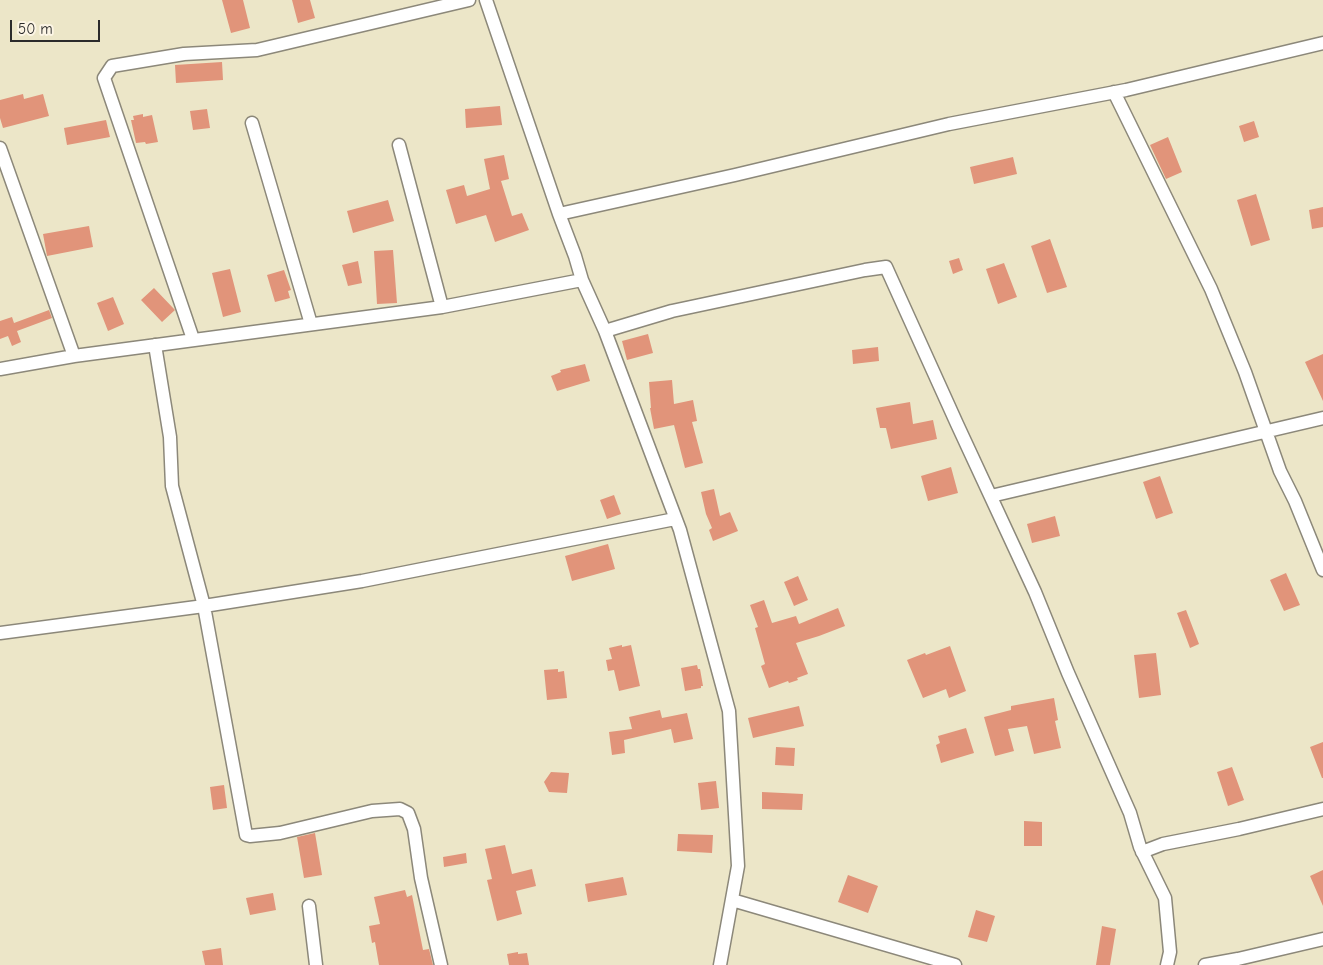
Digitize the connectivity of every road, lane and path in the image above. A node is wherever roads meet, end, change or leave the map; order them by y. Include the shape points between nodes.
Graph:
1 (469, 0) edge
2 (486, 0) edge
3 (1323, 43) edge
4 (1114, 92) junction
5 (252, 123) dead end
6 (399, 145) dead end
7 (0, 148) edge
8 (559, 214) junction
9 (582, 280) junction
10 (442, 307) junction
11 (311, 324) junction
12 (605, 332) junction
13 (193, 340) junction
14 (155, 345) junction
15 (74, 356) junction
16 (0, 370) edge
17 (1323, 418) edge
18 (1267, 431) junction
19 (990, 496) junction
20 (675, 519) junction
21 (1323, 570) edge
22 (204, 606) junction
23 (0, 633) edge
24 (1323, 810) edge
25 (1142, 852) junction
26 (732, 900) junction
27 (309, 906) dead end
28 (1323, 938) edge
29 (316, 965) edge
30 (441, 965) edge
31 (720, 965) edge
32 (955, 965) edge
33 (1168, 965) edge
34 (1206, 965) edge

1 - 13 street via 257,50 184,54 112,66 104,78
2 - 8 street
3 - 4 street
4 - 8 street via 949,124
4 - 18 street via 1211,290
5 - 11 street
6 - 10 street
7 - 15 street
8 - 9 street
9 - 10 street
9 - 12 street
10 - 11 street
11 - 13 street
12 - 19 street via 672,311 886,267
12 - 20 street
13 - 14 street
14 - 15 street
14 - 22 street via 170,437 172,486
15 - 16 street
17 - 18 street
18 - 19 street
18 - 21 street via 1280,471 1296,501
19 - 25 street via 1130,813
20 - 22 street via 362,581
20 - 26 street via 729,711 738,866
22 - 23 street
22 - 30 street via 246,835 280,833 372,812 400,809 408,813
24 - 25 street via 1163,844
25 - 33 street via 1165,898 1170,952
26 - 31 street
26 - 32 street
27 - 29 street
28 - 34 street

